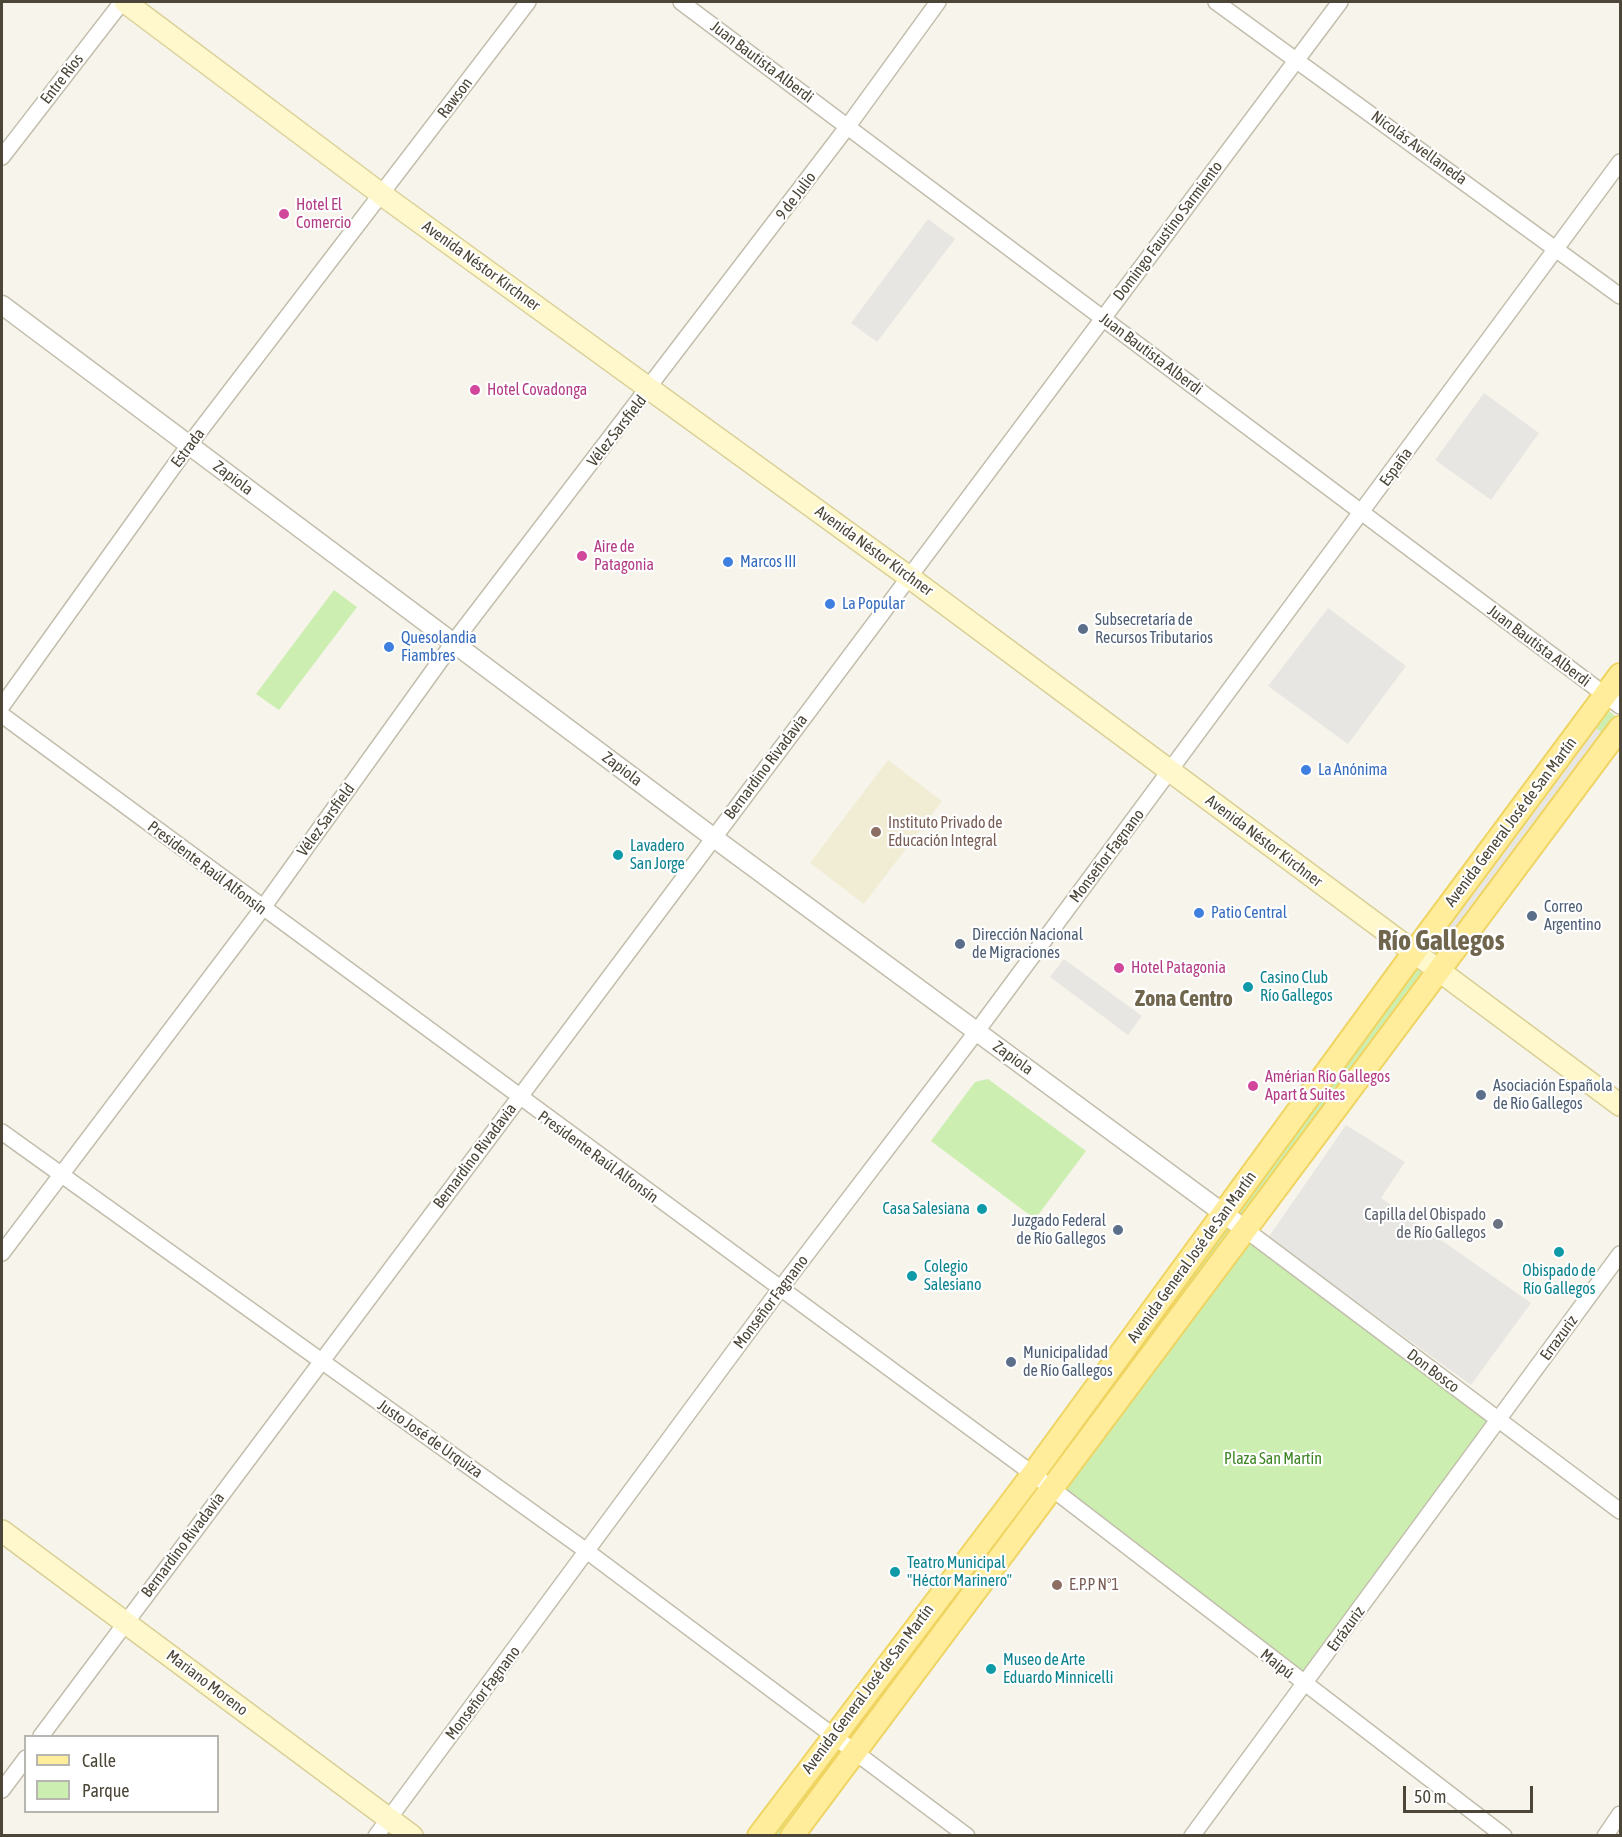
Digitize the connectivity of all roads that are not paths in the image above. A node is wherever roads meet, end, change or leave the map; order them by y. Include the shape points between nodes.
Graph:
1 (123, 2) edge
2 (528, 2) edge
3 (681, 2) edge
4 (938, 2) edge
5 (1216, 2) edge
6 (1340, 2) edge
7 (1296, 59) junction
8 (848, 126) junction
9 (2, 157) edge
10 (1620, 162) edge
11 (381, 194) junction
12 (1557, 249) junction
13 (1620, 296) edge
14 (2, 305) edge
15 (1103, 318) junction
16 (650, 387) junction
17 (189, 445) junction
18 (1362, 513) junction
19 (909, 577) junction
20 (453, 643) junction
21 (1620, 675) edge
22 (1613, 701) edge
23 (2, 706) edge
24 (2, 715) edge
25 (1620, 728) edge
26 (1170, 771) junction
27 (714, 838) junction
28 (262, 909) junction
29 (1413, 954) junction
30 (1437, 972) junction
31 (977, 1031) junction
32 (518, 1098) junction
33 (1620, 1105) edge
34 (2, 1132) edge
35 (60, 1175) junction
36 (1224, 1214) junction
37 (1246, 1230) junction
38 (2, 1253) edge
39 (1620, 1254) edge
40 (780, 1289) junction
41 (321, 1362) junction
42 (1498, 1421) junction
43 (1032, 1474) junction
44 (1052, 1489) junction
45 (1620, 1511) edge
46 (2, 1531) edge
47 (588, 1552) junction
48 (125, 1623) junction
49 (1305, 1685) junction
50 (833, 1734) junction
51 (42, 1735) edge
52 (854, 1752) junction
53 (24, 1761) edge
54 (2, 1791) edge
55 (1620, 1814) edge
56 (389, 1818) junction
57 (376, 1836) edge
58 (412, 1836) edge
59 (759, 1836) edge
60 (792, 1836) edge
61 (967, 1836) edge
62 (1192, 1836) edge
63 (1504, 1836) edge
64 (1605, 1836) edge

1 - 9 street, Entre Ríos
1 - 11 main road, Avenida Néstor Kirchner
2 - 11 street, Rawson
3 - 8 street, Juan Bautista Alberdi
4 - 8 street, 9 de Julio
5 - 7 street, Nicolás Avellaneda
6 - 7 street, Domingo Faustino Sarmiento
7 - 12 street, Nicolás Avellaneda
7 - 15 street, Domingo Faustino Sarmiento
8 - 15 street, Juan Bautista Alberdi
8 - 16 street, 9 de Julio
10 - 12 street, España
11 - 16 main road, Avenida Néstor Kirchner
11 - 17 street, Estrada
12 - 13 street, Nicolás Avellaneda
12 - 18 street, España
14 - 17 street, Zapiola
15 - 18 street, Juan Bautista Alberdi
15 - 19 street, Domingo Faustino Sarmiento
16 - 19 main road, Avenida Néstor Kirchner
16 - 20 street, Vélez Sarsfield
17 - 20 street, Zapiola
17 - 23 street, Estrada
18 - 22 street, Juan Bautista Alberdi
18 - 26 street, España
19 - 26 main road, Avenida Néstor Kirchner
19 - 27 street, Bernardino Rivadavia
20 - 27 street, Zapiola
20 - 28 street, Vélez Sarsfield
21 - 22 main road, Avenida General José de San Martín
22 - 29 main road, Avenida General José de San Martín
24 - 28 street, Presidente Raúl Alfonsín
25 - 30 main road, Avenida General José de San Martín
26 - 29 main road, Avenida Néstor Kirchner
26 - 31 street, Monseñor Fagnano
27 - 31 street, Zapiola
27 - 32 street, Bernardino Rivadavia
28 - 32 street, Presidente Raúl Alfonsín
28 - 35 street, Vélez Sarsfield
29 - 30 main road, Avenida Néstor Kirchner
29 - 36 main road, Avenida General José de San Martín
30 - 33 main road, Avenida Néstor Kirchner
30 - 37 main road, Avenida General José de San Martín
31 - 36 street, Zapiola
31 - 40 street, Monseñor Fagnano
32 - 40 street, Presidente Raúl Alfonsín
32 - 41 street, Bernardino Rivadavia
34 - 35 street, Justo José de Urquiza
35 - 38 street, Vélez Sarsfield
35 - 41 street, Justo José de Urquiza
36 - 37 street, Zapiola
36 - 43 main road, Avenida General José de San Martín
37 - 42 street, Don Bosco
37 - 44 main road, Avenida General José de San Martín
39 - 42 street, Errazuriz
40 - 43 street, Presidente Raúl Alfonsín
40 - 47 street, Monseñor Fagnano
41 - 47 street, Justo José de Urquiza
41 - 48 street, Bernardino Rivadavia
42 - 45 street, Don Bosco
42 - 49 street, Errázuriz
43 - 44 street, Presidente Raúl Alfonsín
43 - 50 main road, Avenida General José de San Martín
44 - 49 street, Maipú
44 - 52 main road, Avenida General José de San Martín
46 - 48 main road, Mariano Moreno
47 - 50 street, Justo José de Urquiza
47 - 56 street, Monseñor Fagnano
48 - 51 street, Bernardino Rivadavia
48 - 56 main road, Mariano Moreno
49 - 62 street, Errázuriz
49 - 63 street, Maipú
50 - 52 street, Justo José de Urquiza
50 - 59 main road, Avenida General José de San Martín
52 - 60 main road, Avenida General José de San Martín
52 - 61 street, Justo José de Urquiza
53 - 54 street
55 - 64 street
56 - 57 street, Monseñor Fagnano
56 - 58 main road, Mariano Moreno

